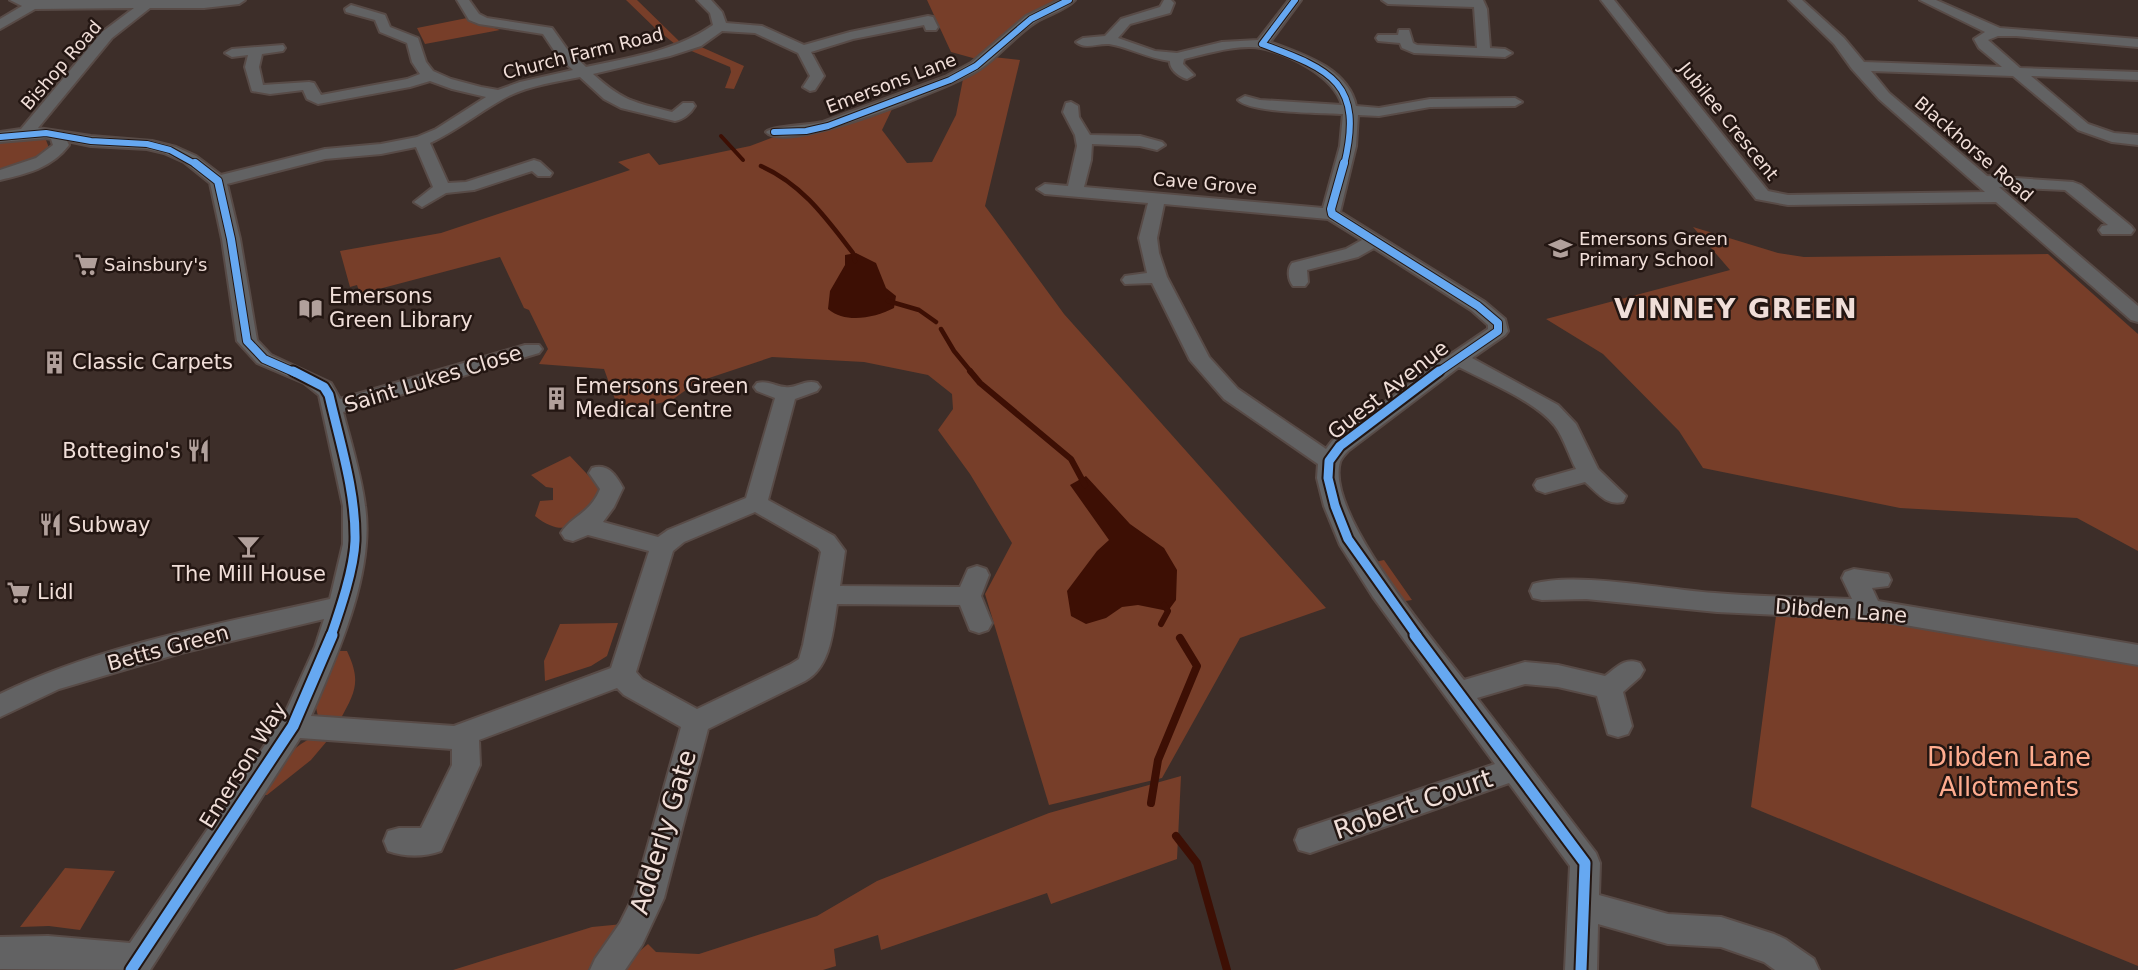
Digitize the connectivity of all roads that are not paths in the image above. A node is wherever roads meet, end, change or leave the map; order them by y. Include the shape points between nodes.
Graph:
1 (16, 0) edge
2 (239, 0) edge
3 (463, 0) edge
4 (703, 0) edge
5 (1069, 0) edge
6 (1294, 0) edge
7 (1388, 0) edge
8 (1607, 0) edge
9 (1795, 0) edge
10 (1926, 0) edge
11 (183, 2) edge
12 (1479, 2) edge
13 (147, 4) junction
14 (32, 5) junction
15 (392, 6) dead end
16 (1169, 9) dead end
17 (929, 21) dead end
18 (0, 25) edge
19 (719, 27) junction
20 (1997, 32) junction
21 (1383, 38) dead end
22 (1110, 40) junction
23 (1083, 42) dead end
24 (2138, 43) edge
25 (1262, 44) junction
26 (278, 48) dead end
27 (256, 51) junction
28 (804, 51) junction
29 (1485, 52) junction
30 (232, 53) dead end
31 (1505, 53) dead end
32 (1177, 57) junction
33 (1857, 66) junction
34 (585, 72) junction
35 (2016, 72) junction
36 (432, 75) junction
37 (1187, 75) dead end
38 (2138, 76) edge
39 (794, 90) dead end
40 (499, 95) junction
41 (1430, 103) junction
42 (1253, 105) dead end
43 (1508, 105) dead end
44 (688, 106) dead end
45 (1071, 106) dead end
46 (1352, 112) junction
47 (1445, 120) dead end
48 (774, 132) dead end
49 (26, 133) junction
50 (53, 134) junction
51 (0, 137) edge
52 (1084, 139) junction
53 (1148, 140) dead end
54 (2138, 140) edge
55 (421, 141) junction
56 (120, 143) junction
57 (44, 160) junction
58 (544, 173) dead end
59 (0, 175) edge
60 (218, 181) junction
61 (1980, 181) junction
62 (442, 188) junction
63 (1998, 197) junction
64 (1157, 198) junction
65 (422, 202) dead end
66 (1332, 214) junction
67 (2108, 230) dead end
68 (1374, 241) junction
69 (1293, 270) dead end
70 (1158, 277) junction
71 (1131, 280) dead end
72 (2138, 316) edge
73 (532, 349) dead end
74 (1458, 358) junction
75 (764, 387) dead end
76 (810, 387) dead end
77 (786, 395) junction
78 (334, 408) junction
79 (1329, 461) junction
80 (600, 473) dead end
81 (1589, 473) junction
82 (1545, 485) dead end
83 (1615, 496) dead end
84 (756, 503) junction
85 (662, 546) junction
86 (1879, 580) dead end
87 (1542, 591) dead end
88 (826, 595) junction
89 (341, 606) junction
90 (1870, 609) junction
91 (979, 623) dead end
92 (2138, 655) edge
93 (1631, 670) dead end
94 (622, 675) junction
95 (1609, 688) junction
96 (1460, 692) junction
97 (0, 706) edge
98 (696, 722) junction
99 (292, 726) junction
100 (1618, 726) dead end
101 (465, 736) junction
102 (1515, 769) junction
103 (1310, 840) dead end
104 (399, 841) dead end
105 (1584, 906) junction
106 (0, 954) edge
107 (134, 965) edge
108 (606, 970) edge
109 (1581, 970) edge
110 (1803, 970) edge

1 - 14 street
2 - 11 street
3 - 34 street via 474,16 484,21 547,31 562,52
4 - 19 street via 715,10
5 - 48 street, Emersons Lane via 1031,19 983,61 956,77 828,126
6 - 25 street
7 - 12 street
8 - 63 street, Jubilee Crescent via 1762,195 1788,200
9 - 33 street, Blackhorse Road via 1839,41
10 - 20 street
11 - 13 street
12 - 29 street via 1483,14 1480,42
13 - 14 street, Bishop Road
13 - 49 street, Bishop Road via 107,35
14 - 18 street
15 - 36 street via 358,10 380,18 385,29 412,40 423,69
16 - 22 street via 1124,21
17 - 28 street via 850,36
19 - 28 street via 758,29
19 - 34 street, Church Farm Road via 680,49
20 - 24 street
20 - 35 street via 1981,39
21 - 29 street via 1405,36 1407,45 1414,49
22 - 23 street
22 - 32 street via 1153,55
25 - 32 street via 1222,46
25 - 46 street via 1310,62 1331,75 1343,87
26 - 27 street
27 - 30 street
27 - 36 street via 252,67 257,88 309,86 318,100 410,83
28 - 39 street via 817,76 816,88
29 - 31 street
32 - 37 street via 1176,65
33 - 35 street
33 - 61 street, Blackhorse Road via 1884,96
34 - 40 street, Church Farm Road
34 - 44 street via 609,96 670,122
35 - 38 street
35 - 54 street via 2083,127 2112,137
36 - 40 street via 454,85
40 - 55 street, Church Farm Road
41 - 43 street
41 - 46 street via 1379,112
41 - 47 street
42 - 46 street
45 - 52 street via 1070,116
46 - 66 street
49 - 50 street
49 - 51 street
50 - 56 street
50 - 57 street via 61,146
52 - 53 street, Cave Grove
52 - 64 street, Cave Grove via 1084,160 1060,194
55 - 60 street, Church Farm Road via 326,154
55 - 62 street
56 - 57 street
56 - 60 street via 170,150 190,159
57 - 59 street
58 - 62 street via 534,165 468,187
60 - 78 street, Emerson Way via 247,341 264,359 324,387
61 - 63 street, Blackhorse Road
61 - 67 street via 2075,188 2125,231
62 - 65 street
63 - 72 street, Blackhorse Road
64 - 66 street, Cave Grove
64 - 70 street via 1148,238
66 - 68 street, Guest Avenue
68 - 69 street via 1352,253
68 - 74 street, Guest Avenue via 1478,306 1498,323 1498,331
70 - 71 street
70 - 79 street via 1200,360 1231,394
73 - 78 street, Saint Lukes Close
74 - 79 street, Guest Avenue via 1340,446
74 - 81 street via 1551,410 1565,424
75 - 77 street
76 - 77 street
77 - 84 street
78 - 89 street, Emerson Way via 356,526 356,544
79 - 96 street, Guest Avenue via 1328,478 1348,539
80 - 85 street via 612,488 609,497 580,529
81 - 82 street
81 - 83 street
84 - 85 street via 676,536
84 - 88 street, Adderly Gate via 826,542 833,551
85 - 94 street
86 - 90 street via 1854,578
87 - 90 street, Dibden Lane via 1586,590 1717,603
88 - 91 street via 973,586
88 - 98 street, Adderly Gate via 808,666
89 - 97 street, Betts Green via 170,646 51,681
89 - 99 street, Emerson Way via 328,647
90 - 92 street, Dibden Lane
93 - 95 street
94 - 98 street, Adderly Gate via 633,687
94 - 101 street
95 - 96 street via 1525,673
95 - 100 street
96 - 102 street, Guest Avenue
98 - 108 street, Adderly Gate via 649,898 631,934
99 - 101 street
99 - 107 street, Emerson Way
101 - 104 street via 466,765 430,841
102 - 103 street, Robert Court
102 - 105 street, Guest Avenue via 1585,863
105 - 109 street, Guest Avenue
105 - 110 street via 1668,928 1721,932 1774,950
106 - 107 street via 48,952

